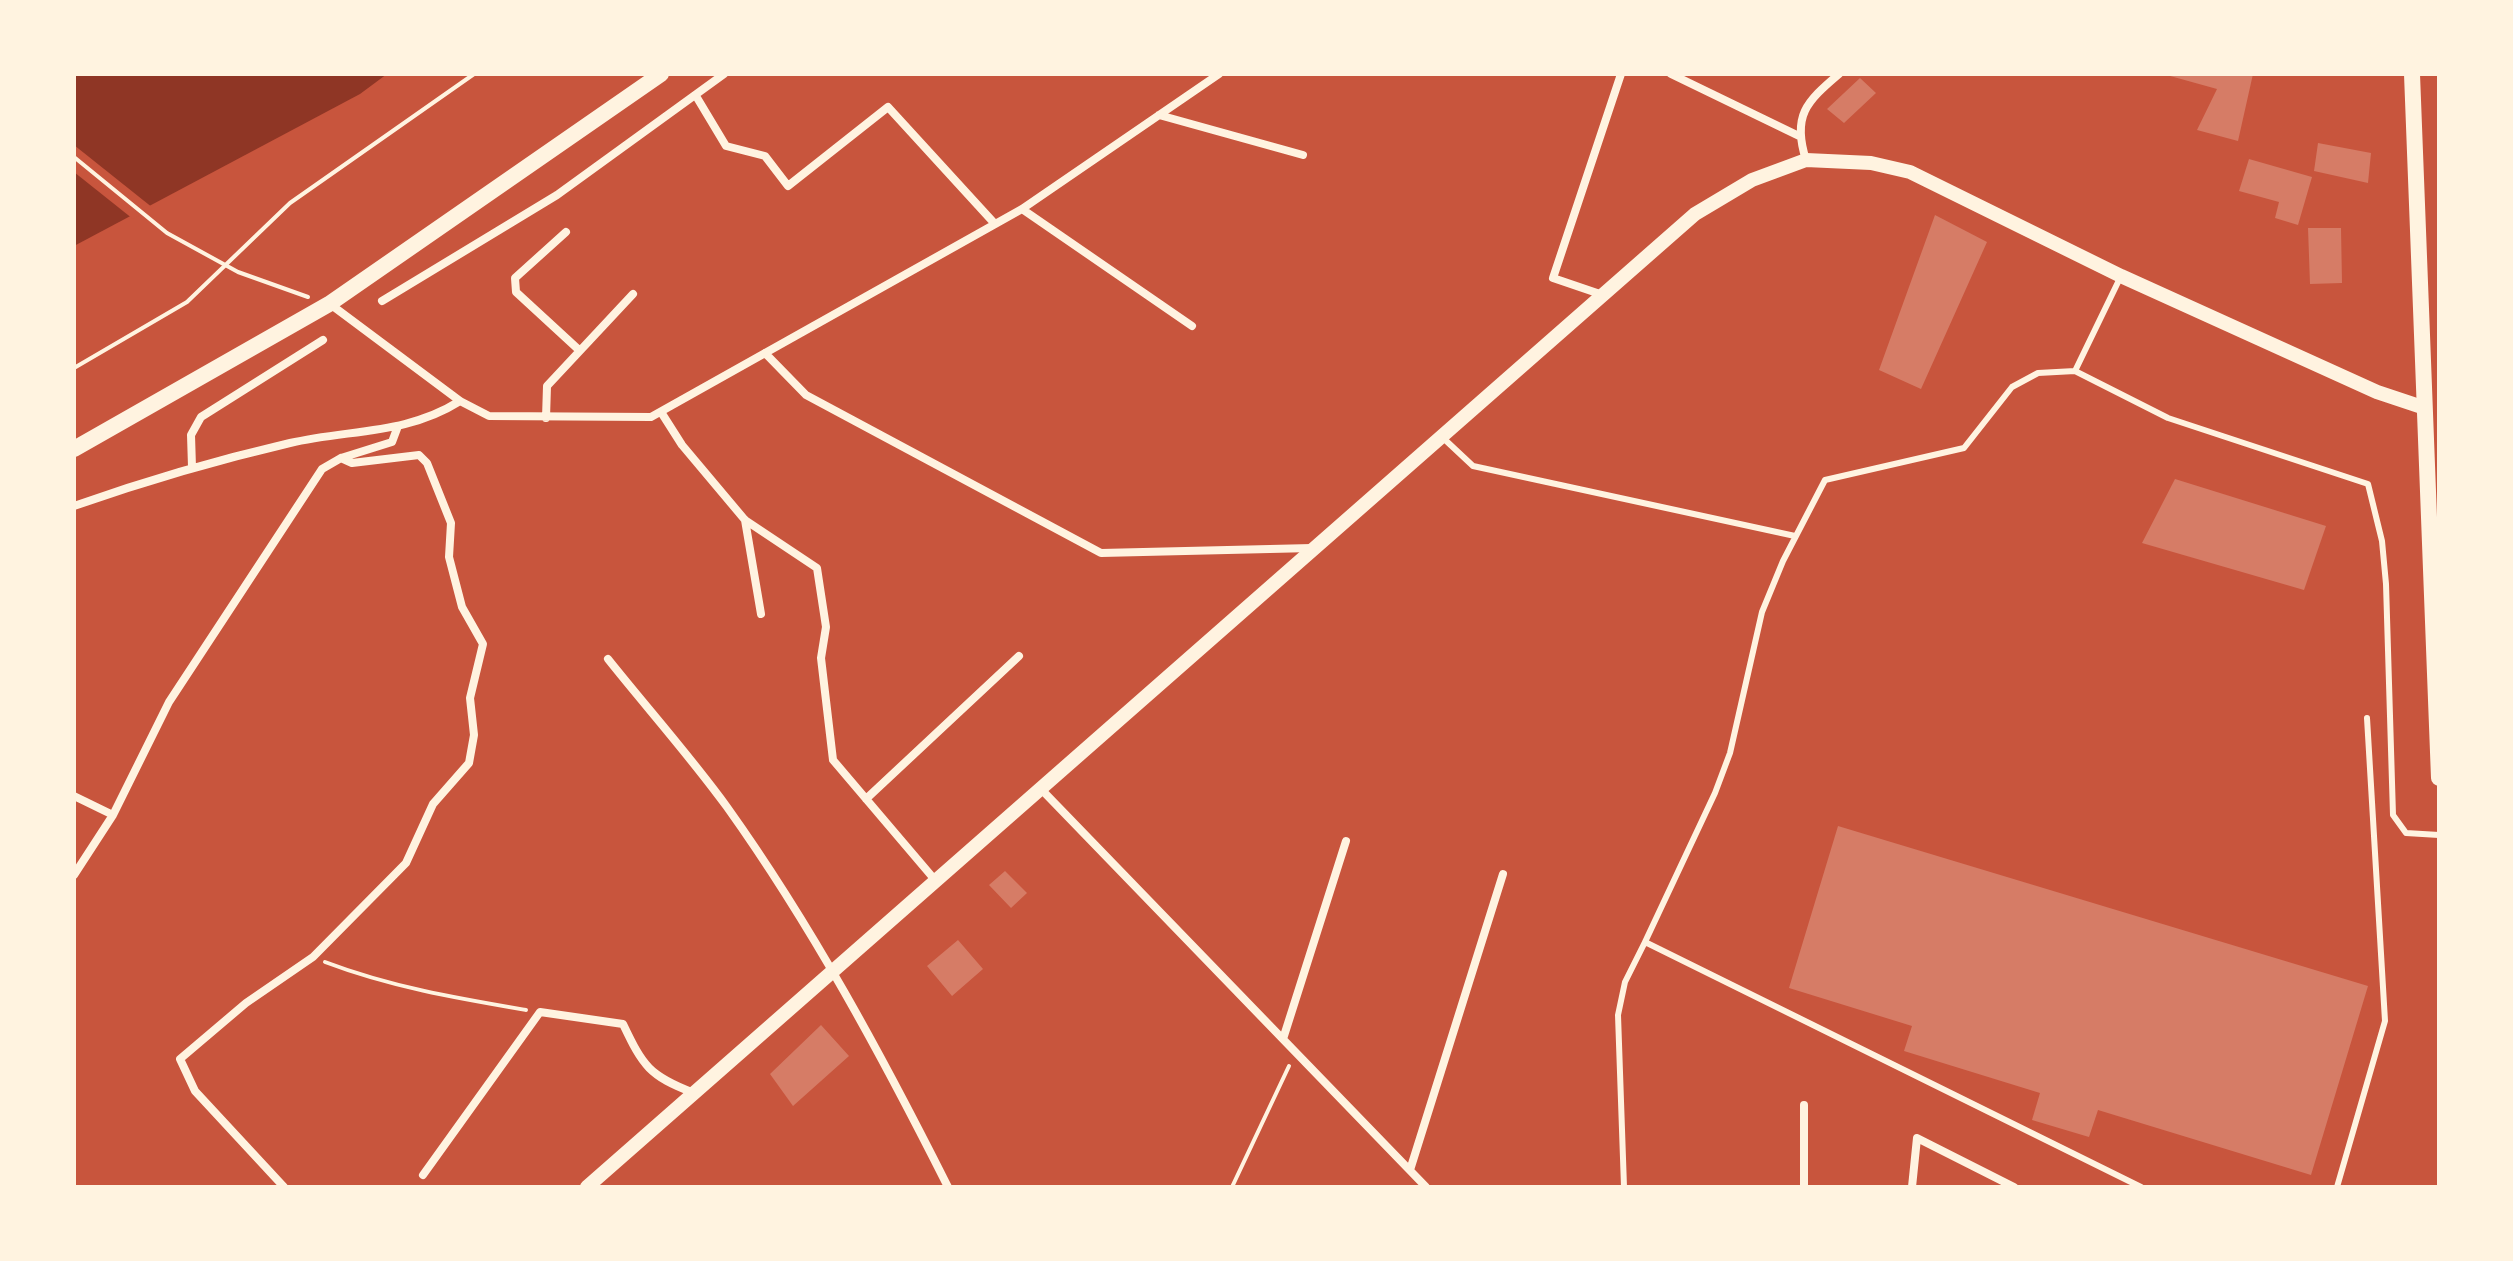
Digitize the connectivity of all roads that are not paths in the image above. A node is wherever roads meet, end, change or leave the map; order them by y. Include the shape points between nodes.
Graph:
1 (661, 74) edge
2 (724, 74) edge
3 (1219, 74) edge
4 (1621, 74) edge
5 (1671, 74) edge
6 (1839, 74) edge
7 (2412, 74) edge
8 (696, 96) junction
9 (1159, 115) junction
10 (1799, 136) junction
11 (1303, 155) dead end
12 (1806, 160) junction
13 (1022, 209) junction
14 (995, 224) junction
15 (566, 232) dead end
16 (2121, 276) junction
17 (633, 294) dead end
18 (1603, 295) junction
19 (382, 301) dead end
20 (329, 304) junction
21 (1192, 326) dead end
22 (323, 340) dead end
23 (579, 350) junction
24 (765, 353) junction
25 (2075, 371) junction
26 (460, 401) junction
27 (2434, 407) edge
28 (661, 412) junction
29 (546, 418) junction
30 (398, 426) junction
31 (1441, 436) junction
32 (74, 449) edge
33 (341, 458) junction
34 (192, 467) junction
35 (74, 506) edge
36 (745, 520) junction
37 (1795, 536) junction
38 (1313, 548) junction
39 (761, 614) dead end
40 (1019, 656) dead end
41 (608, 659) dead end
42 (2367, 718) dead end
43 (2439, 778) edge
44 (1040, 788) junction
45 (74, 796) edge
46 (866, 799) junction
47 (113, 815) junction
48 (2439, 835) edge
49 (1346, 841) dead end
50 (1503, 874) dead end
51 (74, 875) edge
52 (935, 880) junction
53 (1645, 942) junction
54 (833, 972) junction
55 (1283, 1039) junction
56 (694, 1093) junction
57 (1804, 1105) dead end
58 (1410, 1170) junction
59 (423, 1175) dead end
60 (284, 1187) edge
61 (587, 1187) edge
62 (948, 1187) edge
63 (1426, 1187) edge
64 (1624, 1187) edge
65 (1804, 1187) edge
66 (1912, 1187) edge
67 (2014, 1187) edge
68 (2141, 1187) edge
69 (2337, 1187) edge

1 - 20 main road
2 - 8 street
3 - 9 street
4 - 18 street via 1553,278
5 - 10 street
6 - 10 street via 1809,99
7 - 27 main road
8 - 14 street via 726,146 765,156 788,186 888,107
8 - 19 street via 557,195
9 - 11 street
9 - 13 street
10 - 12 street
12 - 16 street via 1871,163 1910,172
12 - 18 street via 1752,180 1695,214
13 - 14 street
13 - 21 street
14 - 24 street
15 - 23 street via 515,278 516,292
16 - 25 lane
16 - 27 street via 2377,392
17 - 23 street
18 - 31 street
20 - 26 street
20 - 32 main road
22 - 34 street via 201,417 191,435
23 - 29 street via 547,386
24 - 28 street
24 - 38 street via 806,395 1101,553
25 - 37 lane via 2038,373 2012,387 1964,448 1825,480
25 - 48 lane via 2168,418 2368,484 2386,584 2393,815 2406,833
26 - 29 street via 489,416
26 - 30 street via 433,418
27 - 43 main road
28 - 29 street via 651,417
28 - 36 street
30 - 33 street via 392,442
30 - 34 street via 294,442
31 - 37 lane via 1473,466
31 - 38 street
33 - 47 street via 322,469 226,611 169,702
33 - 60 street via 352,463 419,455 427,463 451,523 449,557 462,607 483,644 470,698 474,735 469,763 433,804 406,863 313,957 246,1003 180,1059 195,1091
34 - 35 street
36 - 39 street
36 - 46 street via 817,568 826,627 821,658 833,760
37 - 53 lane via 1762,612 1730,753
38 - 44 street
40 - 46 street
41 - 54 street via 726,806
42 - 69 lane via 2385,1021
44 - 52 street
44 - 55 street
45 - 47 street
46 - 52 street
47 - 51 street
49 - 55 street
50 - 58 street
52 - 54 street
53 - 64 lane via 1625,982 1618,1015
53 - 68 lane
54 - 56 street
54 - 62 street
55 - 58 street
56 - 59 street via 648,1071 623,1024 540,1012
56 - 61 street
57 - 65 street
58 - 63 street
66 - 67 street via 1917,1138

